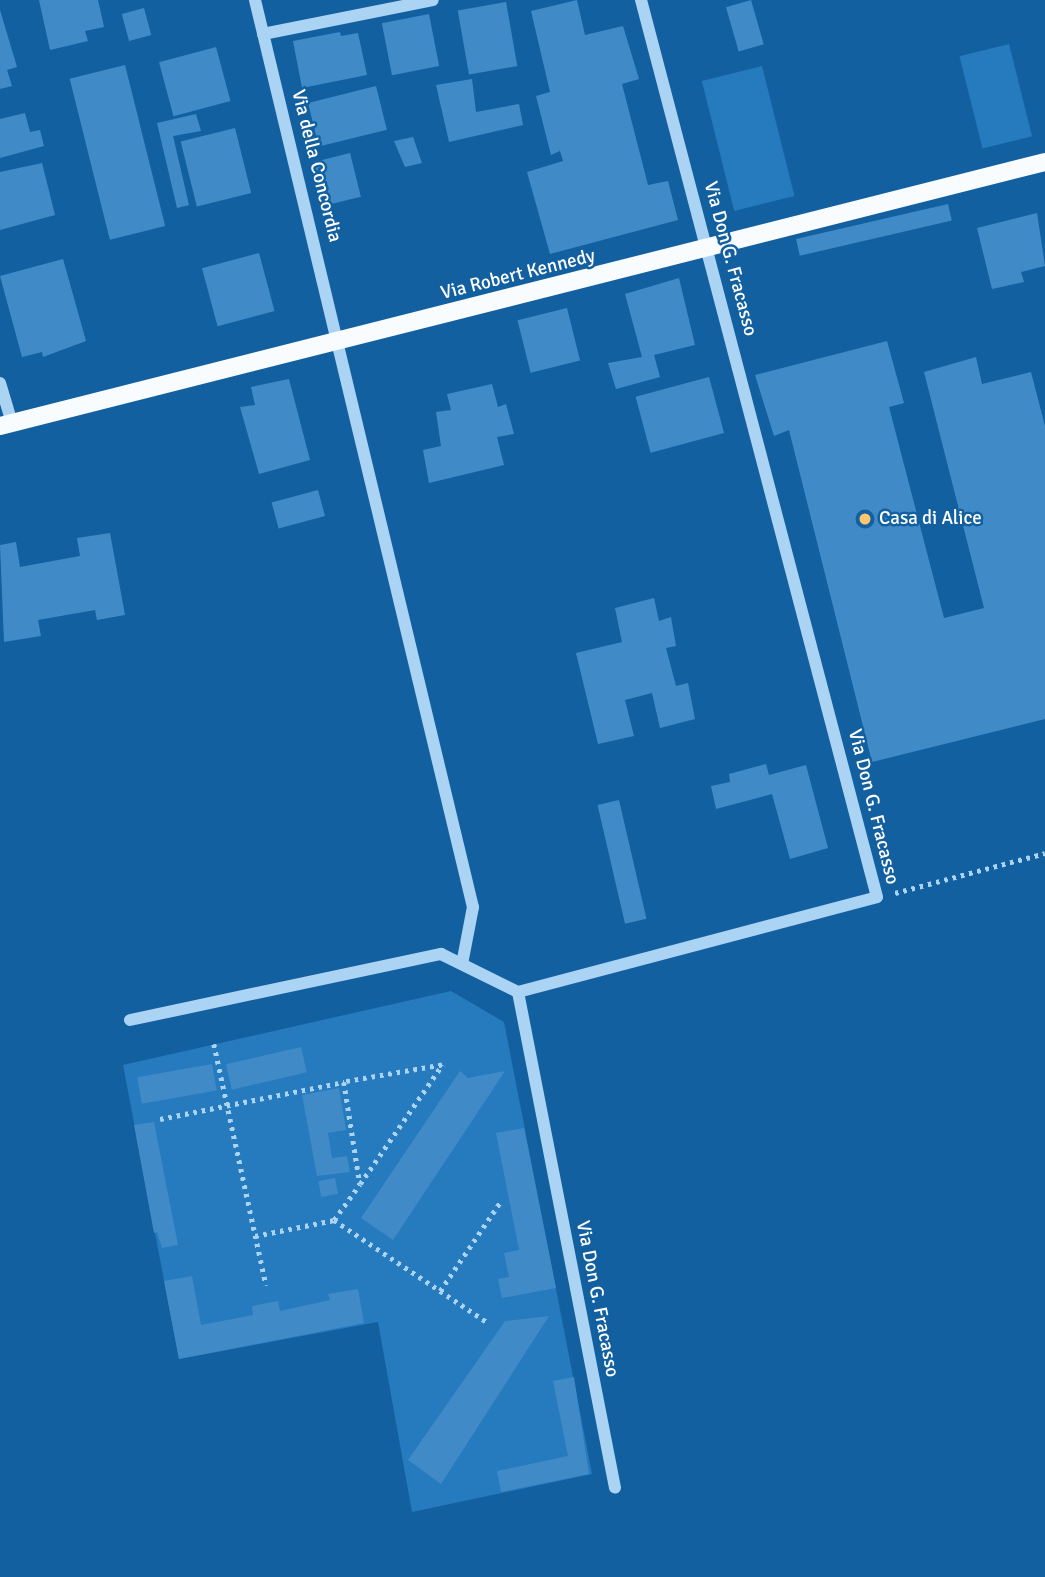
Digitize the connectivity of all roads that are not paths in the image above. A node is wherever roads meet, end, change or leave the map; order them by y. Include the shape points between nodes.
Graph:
1 (255, 0) edge
2 (433, 0) edge
3 (641, 0) edge
4 (263, 34) junction
5 (1045, 162) edge
6 (708, 248) junction
7 (340, 342) junction
8 (0, 383) edge
9 (6, 425) edge
10 (462, 964) junction
11 (518, 992) junction
12 (130, 1020) dead end
13 (615, 1488) dead end

1 - 4 street, Via della Concordia
2 - 4 street
3 - 6 street, Via Don G. Fracasso
4 - 7 street, Via della Concordia
5 - 6 main road, Via Robert Kennedy
6 - 7 main road, Via Robert Kennedy
6 - 11 street, Via Don G. Fracasso via 877,897
7 - 9 main road, Via Robert Kennedy
7 - 10 street, Via della Concordia via 473,907
8 - 9 street
10 - 11 street
10 - 12 street via 442,954
11 - 13 street, Via Don G. Fracasso

